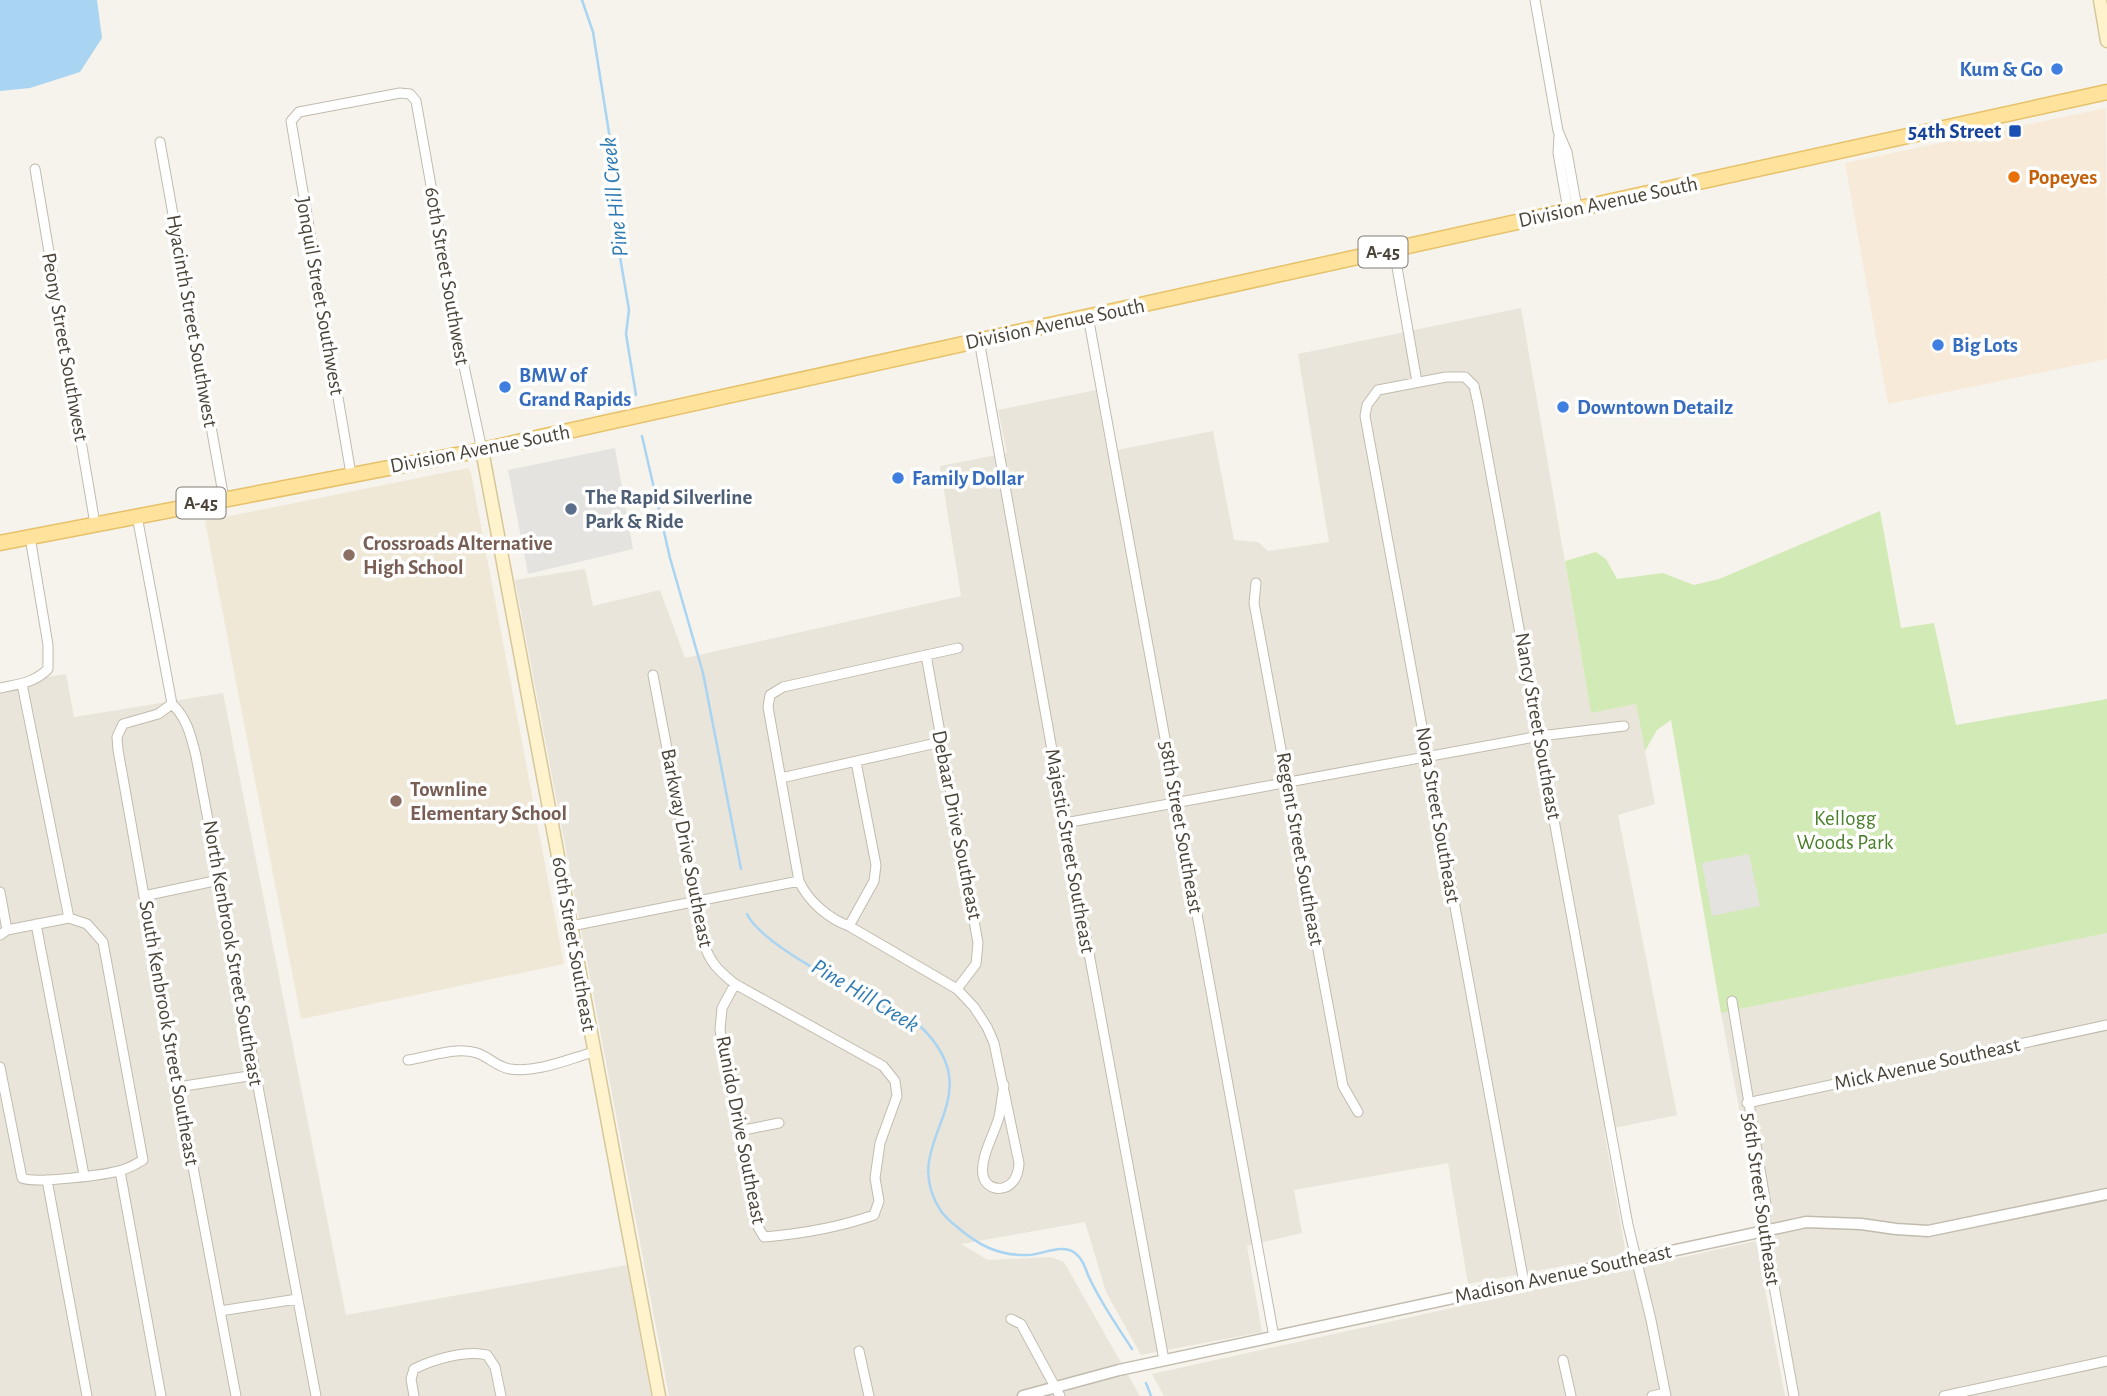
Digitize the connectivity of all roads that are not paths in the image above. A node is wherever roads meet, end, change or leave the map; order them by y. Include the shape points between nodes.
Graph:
1 (1535, 0) edge
2 (2100, 0) edge
3 (2107, 41) edge
4 (2107, 92) edge
5 (293, 117) joint
6 (160, 142) dead end
7 (35, 169) dead end
8 (1573, 209) junction
9 (1394, 250) junction
10 (1088, 316) junction
11 (979, 340) junction
12 (1417, 382) junction
13 (482, 450) junction
14 (351, 474) junction
15 (223, 499) junction
16 (137, 516) junction
17 (95, 524) junction
18 (30, 537) junction
19 (0, 543) edge
20 (1256, 583) dead end
21 (958, 648) dead end
22 (926, 655) junction
23 (653, 675) dead end
24 (22, 684) junction
25 (0, 688) edge
26 (172, 704) junction
27 (1624, 726) dead end
28 (1539, 736) junction
29 (941, 742) junction
30 (1427, 757) junction
31 (856, 762) junction
32 (781, 778) junction
33 (1288, 782) junction
34 (1176, 803) junction
35 (1065, 823) junction
36 (219, 880) junction
37 (799, 881) junction
38 (0, 892) edge
39 (144, 896) junction
40 (696, 902) junction
41 (69, 918) junction
42 (36, 925) junction
43 (571, 926) junction
44 (849, 926) junction
45 (4, 933) edge
46 (734, 984) junction
47 (957, 989) junction
48 (1732, 1001) dead end
49 (2107, 1025) edge
50 (594, 1052) junction
51 (408, 1060) dead end
52 (0, 1067) edge
53 (255, 1075) junction
54 (1004, 1085) junction
55 (178, 1087) junction
56 (1747, 1103) junction
57 (1358, 1112) dead end
58 (779, 1124) dead end
59 (739, 1131) junction
60 (120, 1171) junction
61 (84, 1175) junction
62 (47, 1180) junction
63 (2107, 1194) edge
64 (1764, 1231) junction
65 (764, 1237) joint
66 (1637, 1258) junction
67 (1524, 1283) junction
68 (298, 1298) junction
69 (220, 1311) junction
70 (1011, 1319) dead end
71 (1274, 1337) junction
72 (859, 1351) dead end
73 (1164, 1360) junction
74 (1563, 1360) dead end
75 (2107, 1361) edge
76 (1057, 1392) edge
77 (1666, 1394) edge
78 (87, 1396) edge
79 (161, 1396) edge
80 (236, 1396) edge
81 (316, 1396) edge
82 (414, 1396) edge
83 (501, 1396) edge
84 (659, 1396) edge
85 (869, 1396) edge
86 (1023, 1396) edge
87 (1571, 1396) edge
88 (1652, 1396) edge
89 (1794, 1396) edge
90 (1944, 1396) edge

1 - 8 street via 1558,131 1567,152
2 - 3 main road
4 - 8 main road, Division Avenue South / A-45
5 - 13 street, 60th Street Southwest via 400,93 410,94 415,101
5 - 14 street, Jonquil Street Southwest
6 - 15 street, Hyacinth Street Southwest
7 - 17 street, Peony Street Southwest
8 - 9 main road, Division Avenue South / A-45
9 - 10 main road, Division Avenue South / A-45
9 - 12 street
10 - 11 main road, Division Avenue South / A-45
10 - 34 street, 58th Street Southeast
11 - 13 main road, Division Avenue South / A-45
11 - 35 street, Majestic Street Southeast
12 - 28 street, Nancy Street Southeast via 1465,377 1474,386
12 - 30 street, Nora Street Southeast via 1378,390 1365,416
13 - 14 main road, Division Avenue South / A-45
13 - 43 main road, 60th Street Southeast
14 - 15 main road, Division Avenue South / A-45
15 - 16 main road, Division Avenue South / A-45
16 - 17 main road, Division Avenue South / A-45
16 - 26 street, North Kenbrook Street Southeast
17 - 18 main road, Division Avenue South / A-45
18 - 19 main road, Division Avenue South / A-45
18 - 24 street via 50,660 39,678
20 - 33 street, Regent Street Southeast via 1254,603
21 - 22 street
22 - 29 street, Debaar Drive Southeast
22 - 32 street via 783,687 769,695
23 - 40 street, Barkway Drive Southeast
24 - 25 street
24 - 41 street
26 - 36 street, North Kenbrook Street Southeast via 190,731
26 - 39 street, South Kenbrook Street Southeast via 158,714 123,724 117,737
27 - 28 street
28 - 30 street
28 - 66 street, Nancy Street Southeast
29 - 31 street
29 - 47 street, Debaar Drive Southeast via 978,943 976,964
30 - 33 street
30 - 67 street, Nora Street Southeast
31 - 32 street
31 - 44 street via 876,865 874,881
32 - 37 street
33 - 34 street
33 - 57 street, Regent Street Southeast via 1343,1086
34 - 35 street
34 - 71 street, 58th Street Southeast
35 - 73 street, Majestic Street Southeast
36 - 39 street
36 - 53 street, North Kenbrook Street Southeast
37 - 40 street
37 - 44 street via 824,911
38 - 45 street
39 - 55 street, South Kenbrook Street Southeast
40 - 43 street
40 - 46 street, Barkway Drive Southeast via 710,959
41 - 42 street
41 - 60 street via 87,924 103,942 142,1160
42 - 45 street
42 - 61 street
43 - 50 main road, 60th Street Southeast
44 - 47 street
46 - 59 street, Runido Drive Southeast via 722,1009 720,1030
46 - 65 street, Barkway Drive Southeast via 883,1066 895,1081 897,1096 880,1143 875,1178 879,1201 874,1215
47 - 54 street via 987,1027
48 - 56 street, 56th Street Southeast
49 - 56 street, Mick Avenue Southeast
50 - 51 street via 532,1069 509,1069 466,1051
50 - 84 main road, 60th Street Southeast
52 - 62 street via 22,1178
53 - 55 street
53 - 68 street, North Kenbrook Street Southeast
54 - 54 street via 1019,1163 1015,1181 1000,1188 990,1186 982,1174
55 - 69 street, South Kenbrook Street Southeast
56 - 64 street, 56th Street Southeast via 1766,1205
58 - 59 street
59 - 65 street, Runido Drive Southeast via 758,1227
60 - 61 street
60 - 79 street
61 - 62 street
62 - 78 street
63 - 64 street, Madison Avenue Southeast via 1928,1231 1807,1222
64 - 66 street, Madison Avenue Southeast
64 - 89 street, 56th Street Southeast
66 - 67 street, Madison Avenue Southeast
66 - 77 street, Nancy Street Southeast
67 - 71 street, Madison Avenue Southeast
68 - 69 street
68 - 81 street, North Kenbrook Street Southeast
69 - 80 street, South Kenbrook Street Southeast
70 - 76 street via 1021,1324
71 - 73 street, Madison Avenue Southeast
72 - 85 street
73 - 76 street, Madison Avenue Southeast
74 - 87 street
75 - 90 street
76 - 86 street, Madison Avenue Southeast
77 - 88 street
82 - 83 street via 414,1369 478,1353 487,1355 495,1367

